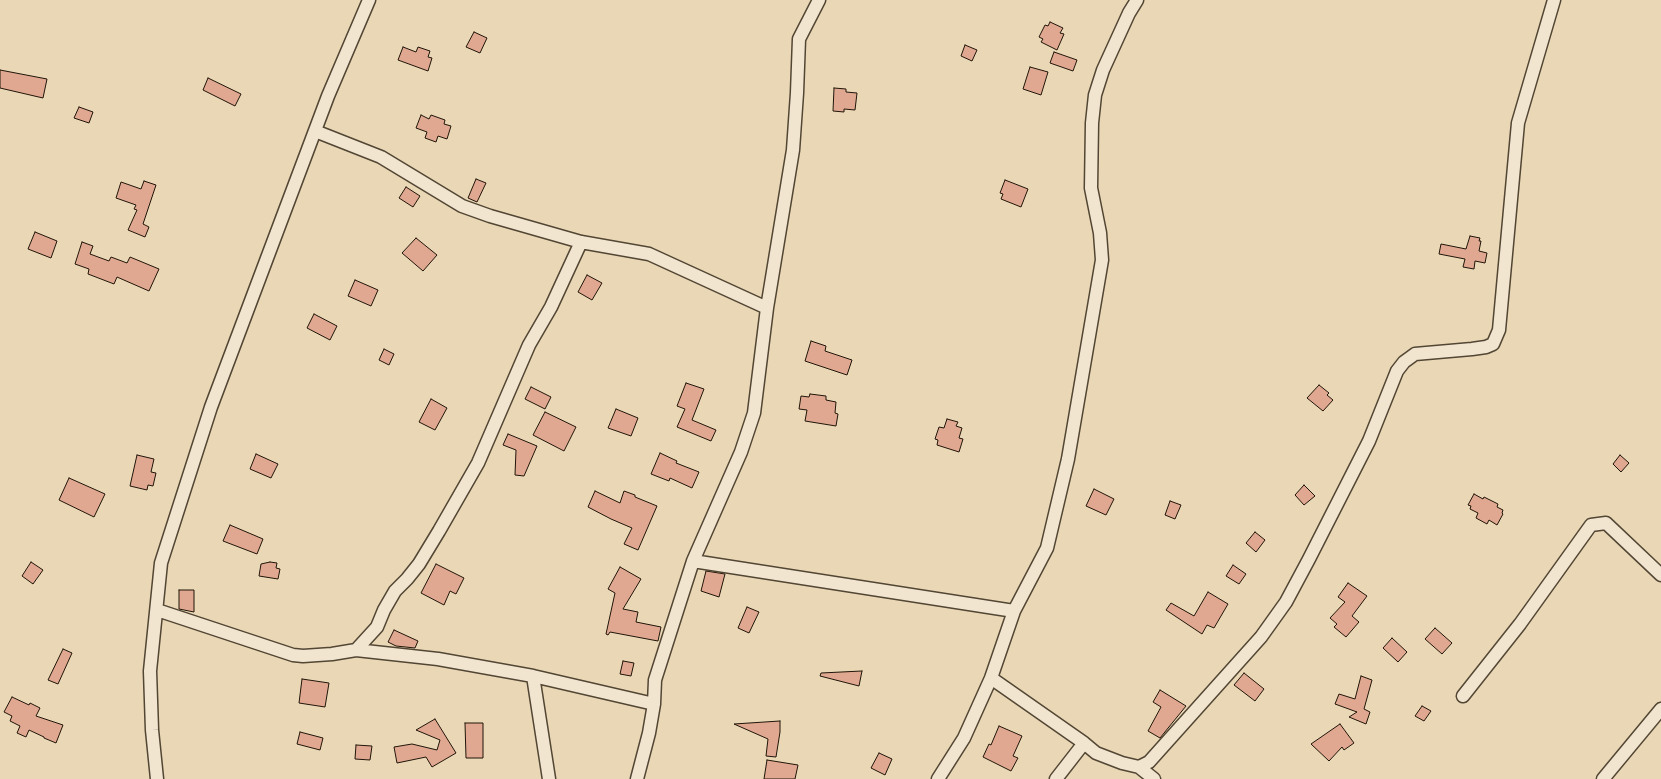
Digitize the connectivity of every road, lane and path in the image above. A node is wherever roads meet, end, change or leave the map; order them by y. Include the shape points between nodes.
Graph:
1 (370, 0) edge
2 (819, 0) edge
3 (1138, 0) edge
4 (1554, 0) edge
5 (315, 131) junction
6 (581, 242) junction
7 (767, 308) junction
8 (693, 561) junction
9 (1661, 575) edge
10 (157, 610) junction
11 (1014, 611) junction
12 (356, 650) junction
13 (533, 676) junction
14 (991, 678) junction
15 (1463, 696) dead end
16 (654, 704) junction
17 (1661, 710) edge
18 (1084, 744) junction
19 (1139, 767) junction
20 (157, 779) edge
21 (549, 779) edge
22 (638, 779) edge
23 (938, 779) edge
24 (1056, 779) edge
25 (1154, 779) edge
26 (1603, 779) edge

1 - 5 street
2 - 7 street via 799,39 794,150
3 - 11 street via 1103,70 1095,95 1092,188 1102,260 1068,459 1047,548
4 - 19 street via 1518,123 1499,330 1493,344 1415,354 1404,362 1397,371 1369,441 1286,602 1261,637 1149,762
5 - 6 street via 381,157 462,206
5 - 10 street via 211,407 173,520 161,563
6 - 7 street via 649,254
6 - 12 street via 551,306 528,345 478,463 419,564 395,591 377,627
7 - 8 street via 754,413 738,460
8 - 11 street
8 - 16 street via 655,680
9 - 15 street via 1606,523 1591,525
10 - 12 street via 293,655 313,656
10 - 20 street via 150,671
11 - 14 street
12 - 13 street via 438,659
13 - 16 street
13 - 21 street
14 - 18 street
14 - 23 street via 964,738
16 - 22 street
17 - 26 street
18 - 19 street via 1109,759
18 - 24 street
19 - 25 street

